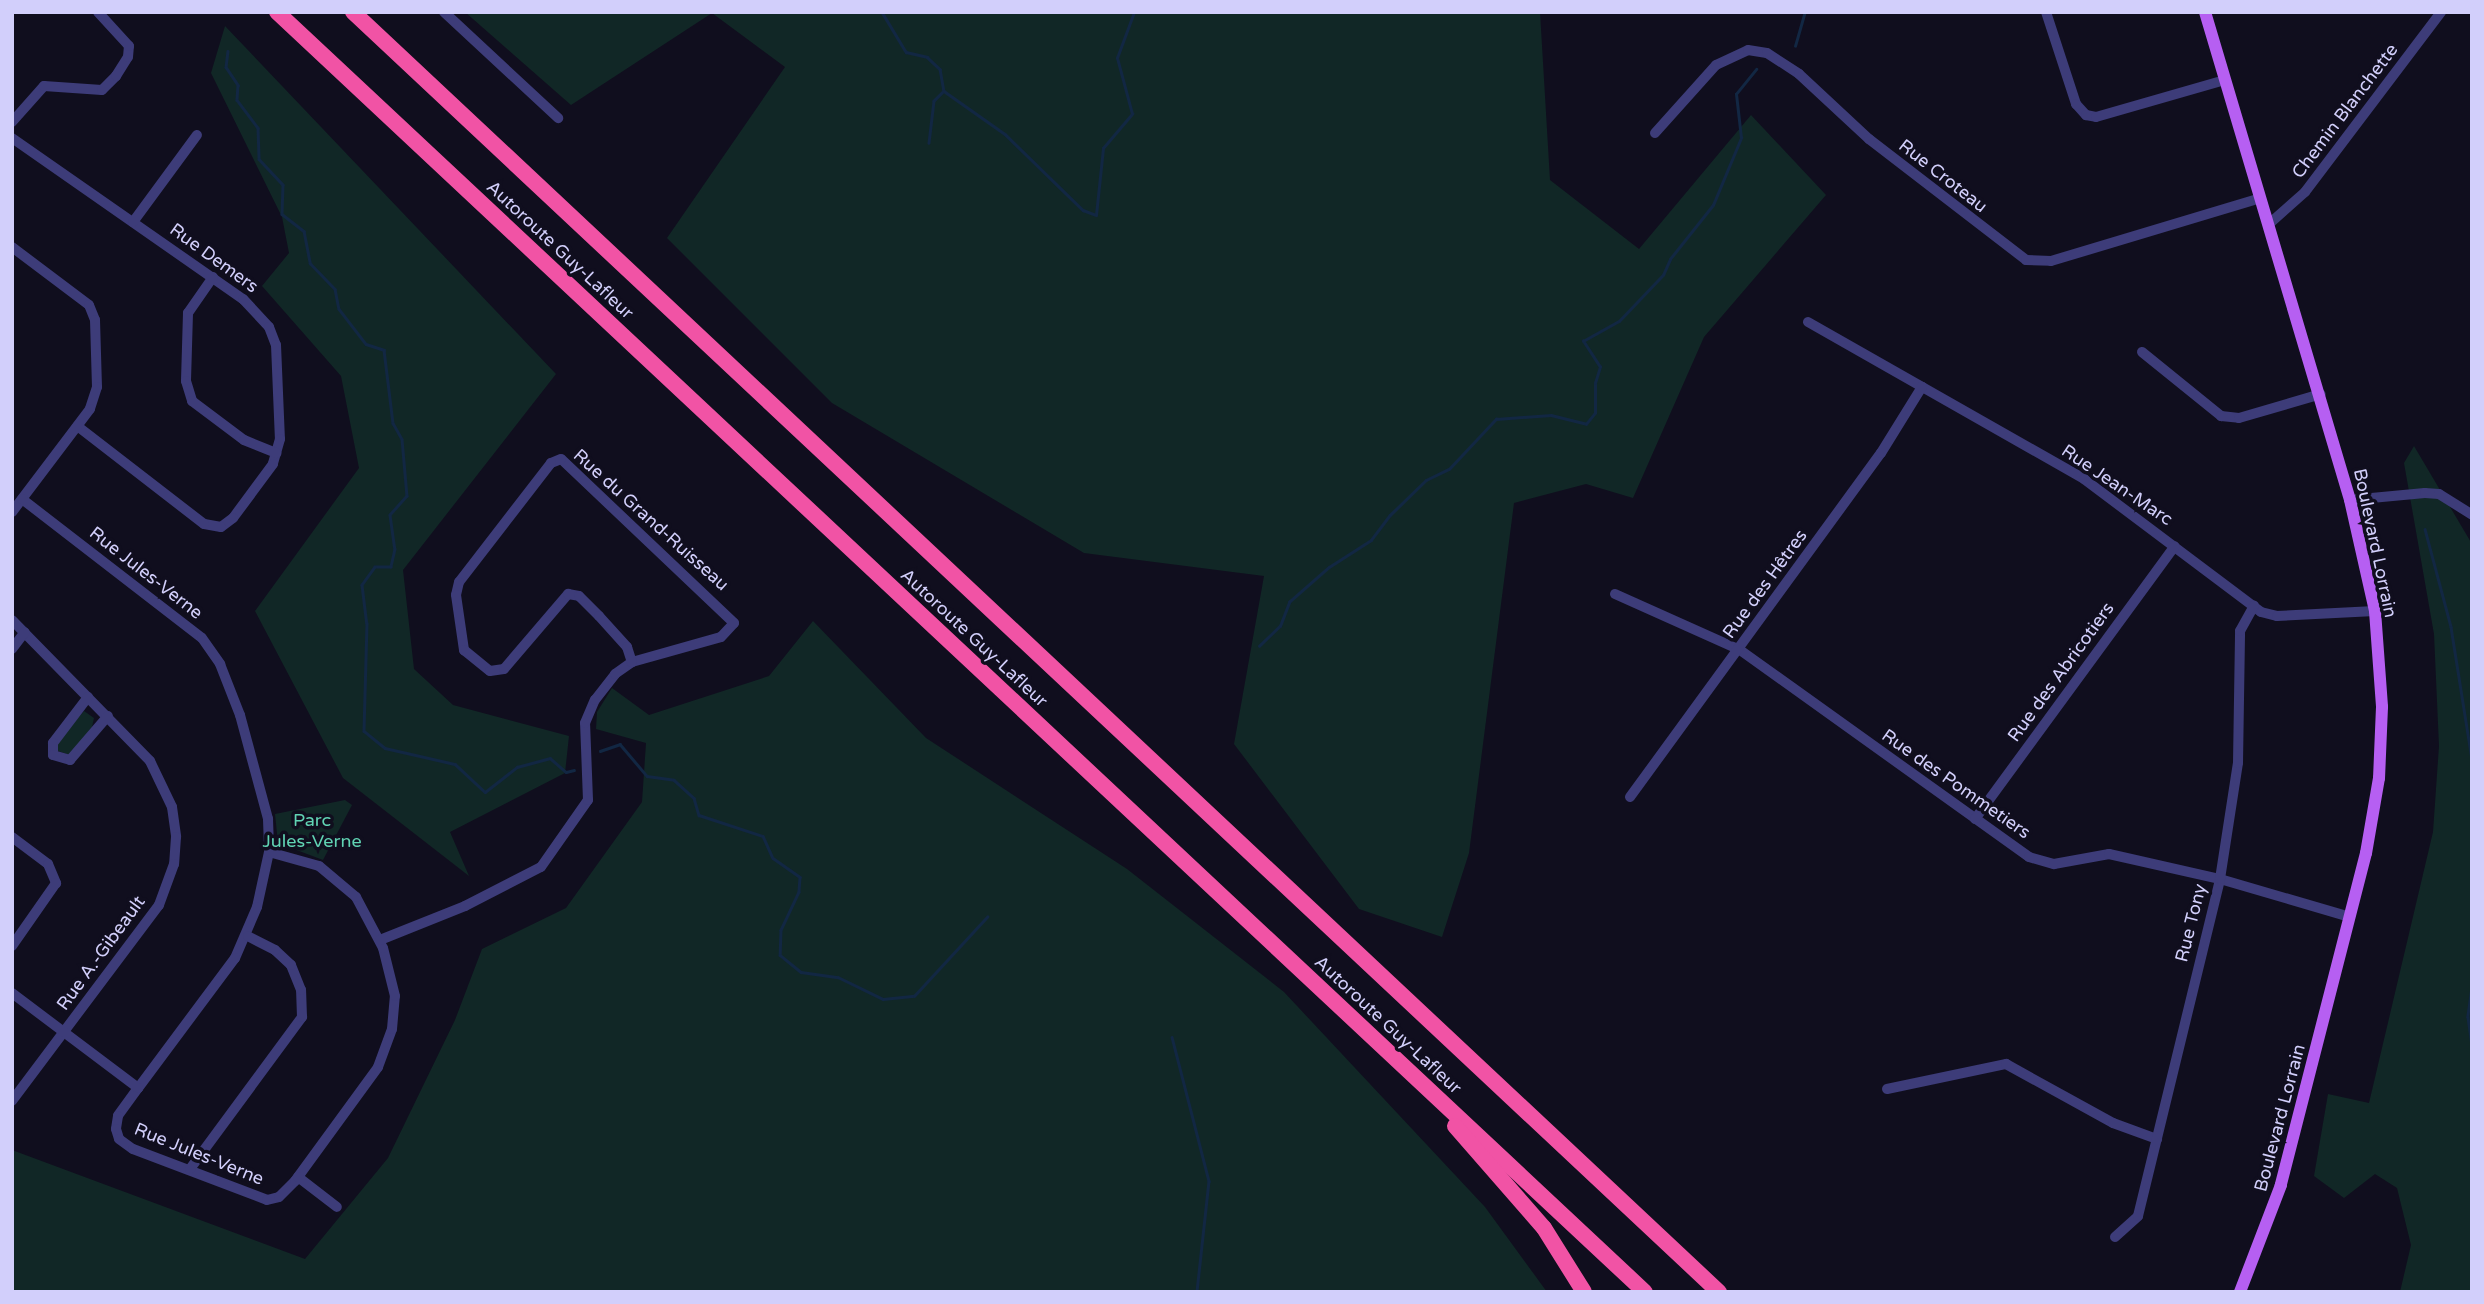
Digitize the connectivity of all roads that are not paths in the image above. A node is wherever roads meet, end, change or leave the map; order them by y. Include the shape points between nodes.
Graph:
1 (98, 12) edge
2 (277, 12) edge
3 (353, 12) edge
4 (444, 12) edge
5 (2046, 12) edge
6 (2205, 12) edge
7 (2441, 12) edge
8 (2225, 80) junction
9 (558, 118) dead end
10 (12, 122) edge
11 (1655, 133) dead end
12 (197, 135) dead end
13 (12, 138) edge
14 (2261, 198) junction
15 (133, 222) junction
16 (2269, 224) junction
17 (12, 247) edge
18 (213, 277) junction
19 (1808, 322) dead end
20 (2142, 352) dead end
21 (1922, 387) junction
22 (2321, 394) junction
23 (77, 426) junction
24 (276, 453) junction
25 (22, 499) junction
26 (2350, 500) junction
27 (12, 512) edge
28 (2472, 515) edge
29 (2175, 546) junction
30 (1615, 594) dead end
31 (2254, 606) junction
32 (2375, 611) junction
33 (12, 620) edge
34 (25, 632) junction
35 (12, 649) edge
36 (1740, 650) junction
37 (632, 662) junction
38 (89, 697) junction
39 (108, 716) junction
40 (1630, 797) dead end
41 (1975, 819) junction
42 (12, 837) edge
43 (269, 852) junction
44 (2220, 879) junction
45 (2350, 917) junction
46 (248, 936) junction
47 (380, 940) junction
48 (12, 946) edge
49 (12, 993) edge
50 (64, 1032) junction
51 (1383, 1046) junction
52 (138, 1088) junction
53 (1887, 1089) dead end
54 (12, 1101) edge
55 (2157, 1139) junction
56 (190, 1169) junction
57 (298, 1177) junction
58 (337, 1207) dead end
59 (2115, 1237) dead end
60 (1584, 1292) edge
61 (1645, 1292) edge
62 (1719, 1292) edge
63 (2240, 1292) edge

1 - 10 street via 129,46 116,76 102,90 44,86
2 - 51 highway, Autoroute Guy-Lafleur
3 - 62 highway, Autoroute Guy-Lafleur
4 - 9 street
5 - 8 street via 2076,104 2086,115 2096,117
6 - 8 main road, Boulevard Lorrain
7 - 16 street, Chemin Blanchette via 2312,184
8 - 14 main road, Boulevard Lorrain
11 - 14 street, Rue Croteau via 1716,65 1748,50 1767,53 1800,74 1869,139 2026,260 2051,261
12 - 15 street
13 - 15 street, Rue Demers
14 - 16 main road, Boulevard Lorrain
15 - 18 street, Rue Demers
16 - 22 main road, Boulevard Lorrain
17 - 23 street via 78,292 93,311 97,387 94,402
18 - 24 street, Rue Demers via 258,313 276,345
18 - 24 street via 188,313 186,381 192,401 244,440
19 - 21 street, Rue Jean-Marc
20 - 22 street via 2221,416 2239,418
21 - 29 street, Rue Jean-Marc via 2084,479
21 - 36 street, Rue des Hêtres via 1881,453
22 - 26 main road, Boulevard Lorrain
23 - 24 street, Rue Demers via 215,528 233,518 269,471
23 - 25 street
25 - 27 street
25 - 43 street, Rue Jules-Verne via 208,645 229,683 259,773
26 - 28 street via 2439,494
26 - 32 main road, Boulevard Lorrain
29 - 31 street, Rue Jean-Marc
29 - 41 street, Rue des Abricotiers
30 - 36 street, Rue des Pommetiers
31 - 32 street, Rue Jean-Marc via 2277,616
31 - 44 street, Rue Tony via 2240,631 2238,763
32 - 45 main road, Boulevard Lorrain via 2382,707 2379,778
33 - 34 street, Rue A.-Gibeault
34 - 35 street
34 - 38 street, Rue A.-Gibeault
36 - 40 street, Rue des Hêtres
36 - 41 street, Rue des Pommetiers
37 - 37 street, Rue du Grand-Ruisseau via 721,638 734,623 561,459 551,463 459,582 456,595 464,650 490,671 504,669 568,594 579,596 599,616 627,647
37 - 47 street, Rue du Grand-Ruisseau via 615,674 595,700 585,723 589,800 541,867 466,906
38 - 39 street, Rue A.-Gibeault
38 - 39 street via 53,743 53,755 70,760
39 - 50 street, Rue A.-Gibeault via 162,779 175,822 174,864 159,905
41 - 44 street, Rue des Pommetiers via 2029,857 2054,863 2109,854
42 - 48 street via 48,864 56,883
43 - 46 street, Rue Jules-Verne
43 - 47 street, Rue Jules-Verne via 310,862 335,877 356,897
44 - 45 street, Rue des Pommetiers
44 - 55 street, Rue Tony
45 - 63 main road, Boulevard Lorrain via 2281,1185
46 - 52 street, Rue Jules-Verne
46 - 56 street via 282,954 291,965 301,990 302,1017
47 - 57 street, Rue Jules-Verne via 395,996 387,1046 378,1067
49 - 50 street
50 - 52 street
50 - 54 street, Rue A.-Gibeault
51 - 60 highway via 1537,1219
51 - 61 highway, Autoroute Guy-Lafleur
52 - 56 street, Rue Jules-Verne via 118,1116 119,1139 132,1149
53 - 55 street via 2006,1064 2113,1123
55 - 59 street, Rue Tony via 2138,1216
56 - 57 street, Rue Jules-Verne via 267,1200 279,1198
57 - 58 street

